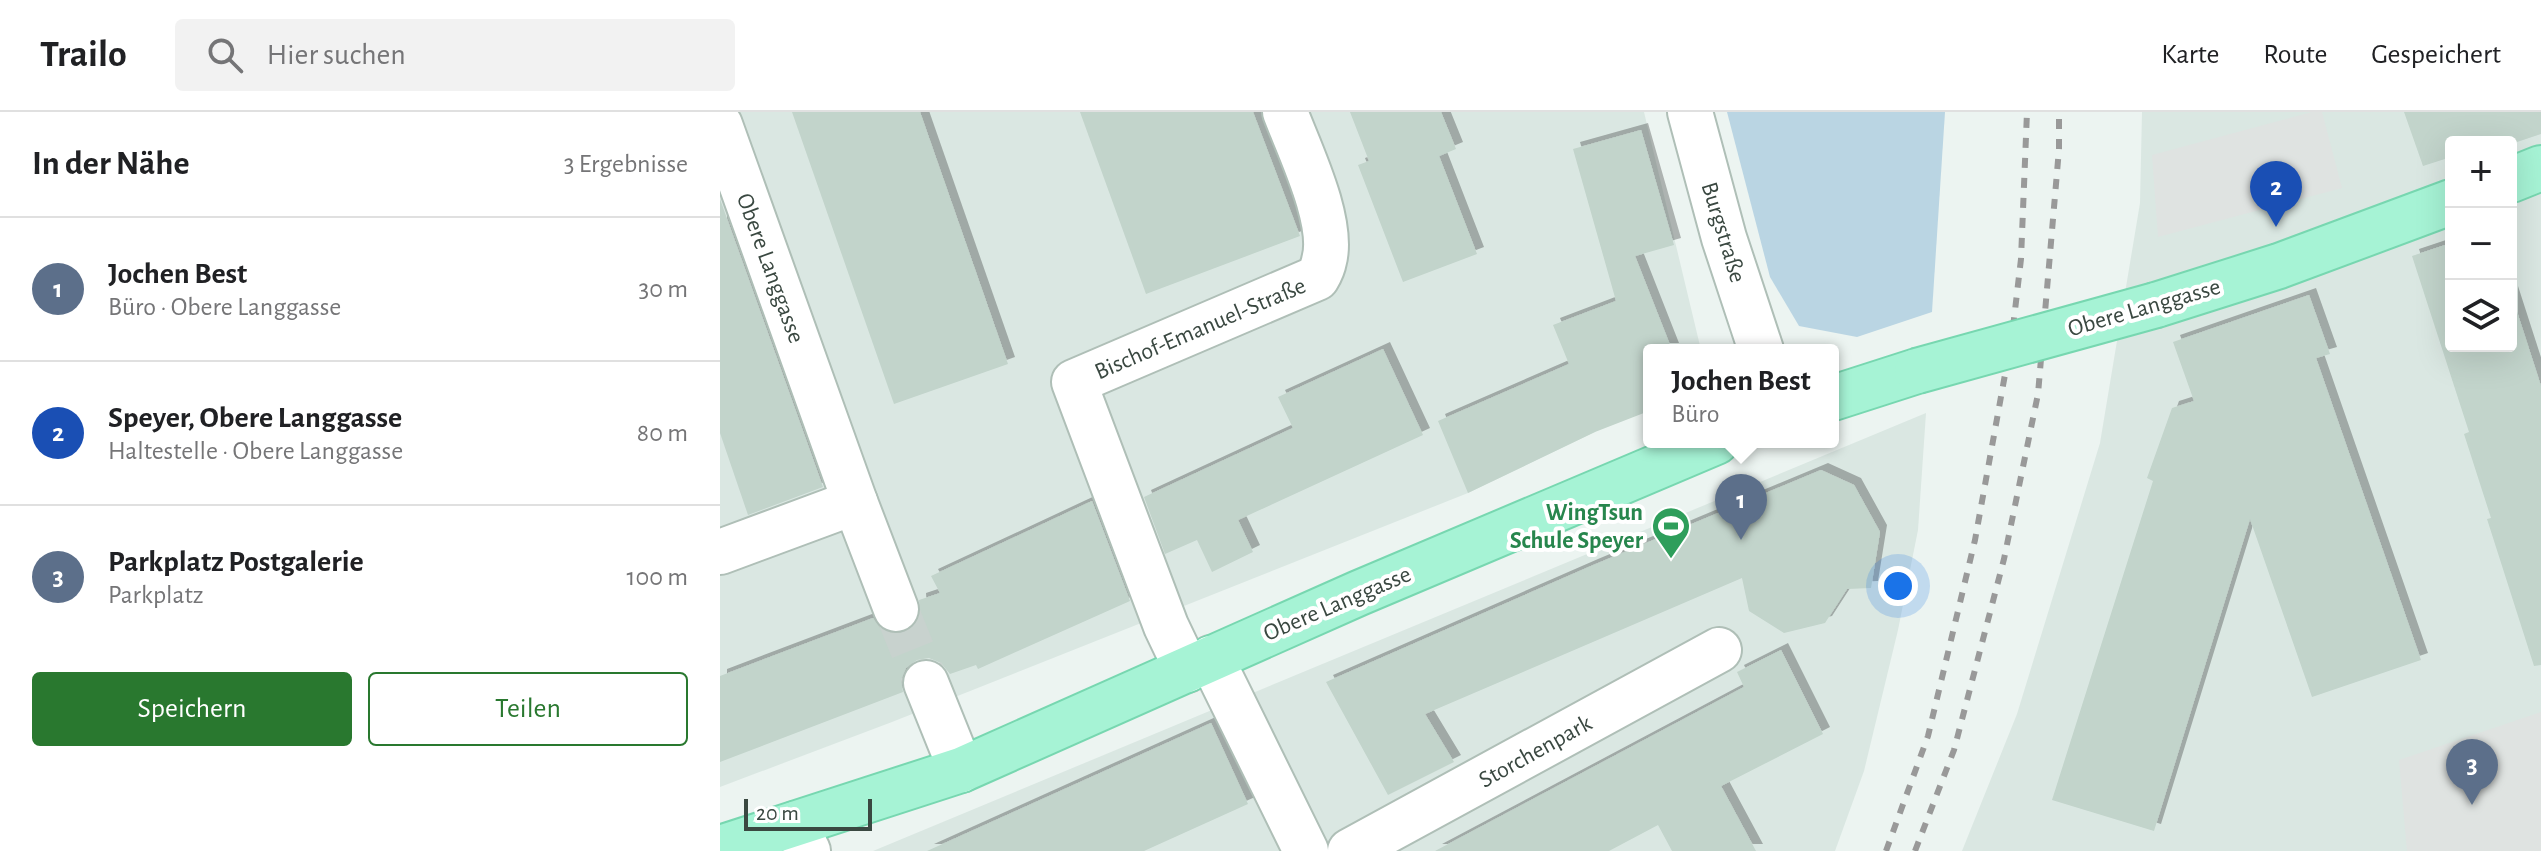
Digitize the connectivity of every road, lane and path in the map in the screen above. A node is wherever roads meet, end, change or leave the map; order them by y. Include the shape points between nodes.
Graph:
1 (1285, 112) edge
2 (1690, 112) edge
3 (720, 125) edge
4 (2541, 168) edge
5 (2517, 178) edge
6 (2445, 204) edge
7 (1759, 344) edge
8 (1839, 396) edge
9 (1702, 448) edge
10 (855, 502) junction
11 (720, 552) edge
12 (896, 609) tunnel mouth
13 (1719, 650) dead end
14 (1199, 664) junction
15 (926, 683) tunnel mouth
16 (961, 770) junction
17 (770, 842) edge
18 (1306, 851) edge
19 (1350, 851) edge

1 - 14 street, Bischof-Emanuel-Straße via 1326,231 1325,259 1317,278 1074,382 1166,626
2 - 7 street, Burgstraße
3 - 10 street, Obere Langgasse
4 - 5 main road
6 - 8 main road, Obere Langgasse, bridge via 2156,305
9 - 14 main road, Obere Langgasse
10 - 11 street
10 - 12 street, Obere Langgasse
13 - 19 street, Storchenpark
14 - 16 main road, Obere Langgasse
14 - 18 street
15 - 16 street
16 - 17 main road, Obere Langgasse

